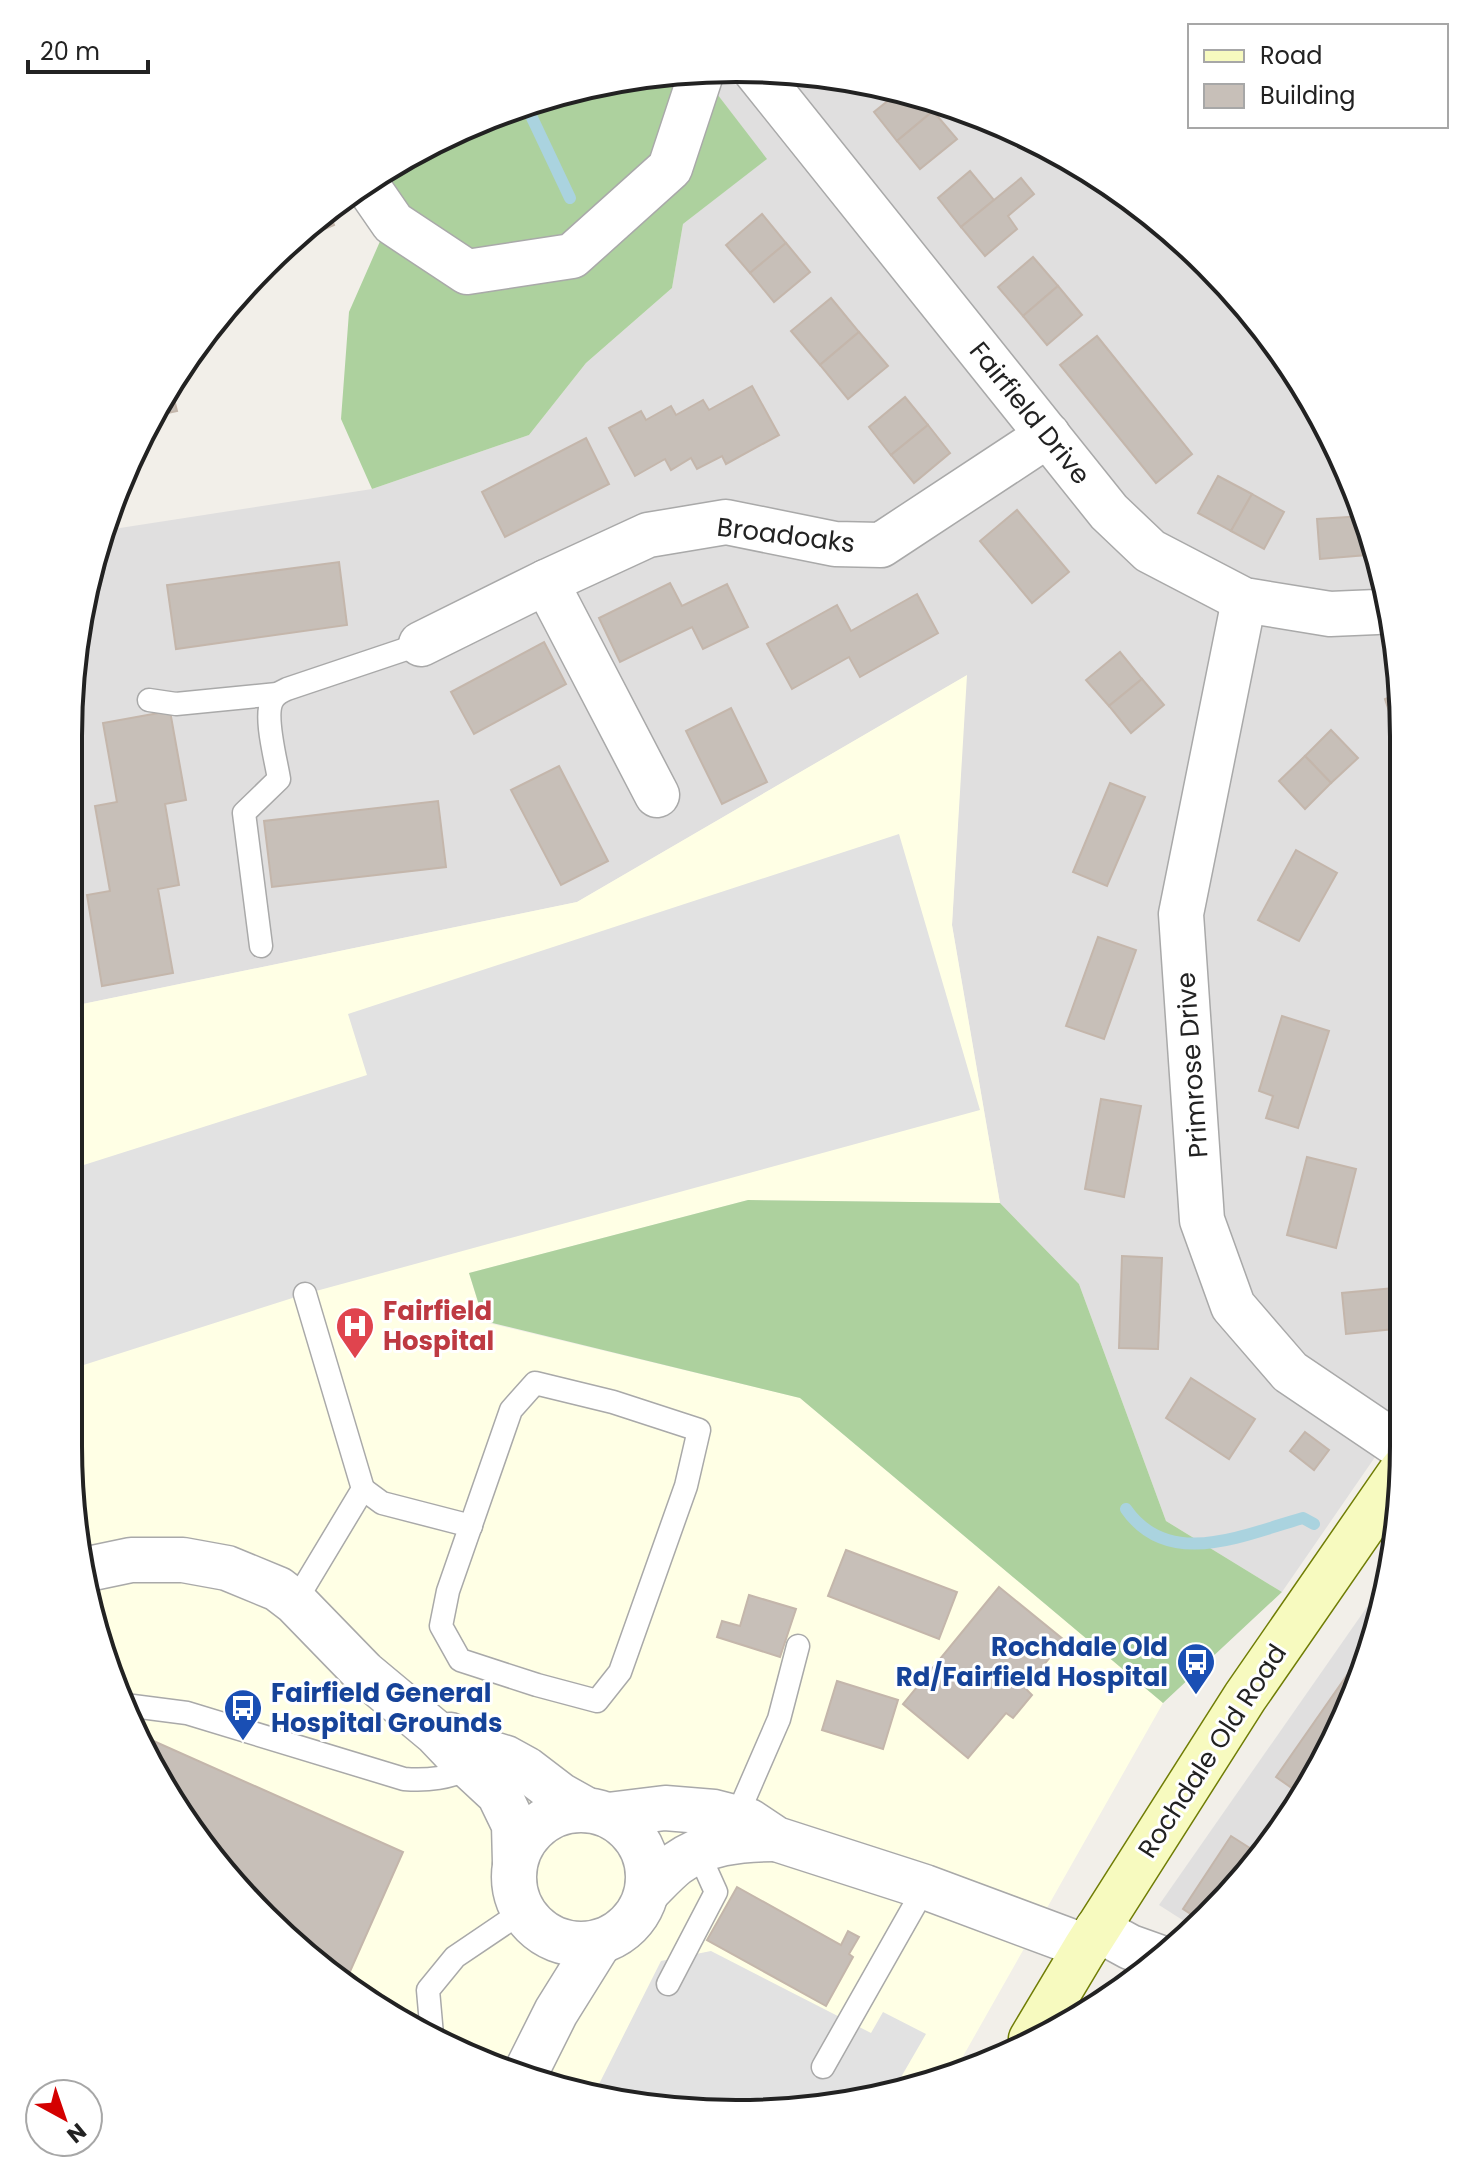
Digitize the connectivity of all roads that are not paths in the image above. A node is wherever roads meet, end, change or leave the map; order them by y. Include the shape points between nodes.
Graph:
1 (698, 83) edge
2 (765, 83) edge
3 (372, 193) edge
4 (1048, 435) junction
5 (546, 582) junction
6 (1244, 600) junction
7 (1378, 612) edge
8 (421, 644) joint
9 (277, 694) junction
10 (149, 700) dead end
11 (657, 795) dead end
12 (261, 946) dead end
13 (305, 1294) dead end
14 (1390, 1440) edge
15 (363, 1489) junction
16 (1389, 1489) edge
17 (471, 1526) junction
18 (94, 1568) edge
19 (295, 1602) junction
20 (798, 1646) dead end
21 (137, 1706) edge
22 (416, 1715) junction
23 (471, 1768) junction
24 (596, 1812) junction
25 (736, 1818) junction
26 (776, 1839) junction
27 (698, 1852) junction
28 (515, 1863) junction
29 (925, 1887) junction
30 (648, 1891) junction
31 (523, 1911) junction
32 (1091, 1938) junction
33 (599, 1943) junction
34 (1148, 1953) edge
35 (668, 1984) dead end
36 (431, 2024) edge
37 (1039, 2025) edge
38 (529, 2066) edge
39 (823, 2067) dead end

1 - 3 street via 670,168 572,256 467,272 393,223
2 - 4 street, Fairfield Drive
4 - 5 street, Broadoaks via 881,545 835,544 726,522 648,535
4 - 6 street, Fairfield Drive via 1109,512 1150,551
5 - 8 street, Broadoaks
5 - 11 street
6 - 7 street, Fairfield Drive via 1330,614
6 - 14 street, Primrose Drive via 1181,914 1202,1220 1233,1306 1290,1372
8 - 9 lane
9 - 10 lane via 176,704
9 - 12 lane via 269,717 279,779 244,813
13 - 15 lane
15 - 17 lane via 382,1503
15 - 19 lane
16 - 32 main road, Rochdale Old Road via 1245,1697
17 - 17 lane via 511,1410 535,1383 699,1430 686,1486 620,1672 597,1701 460,1660 441,1626
18 - 19 street via 131,1560 183,1560 227,1568 278,1589
19 - 22 street via 364,1673
20 - 25 lane via 779,1719
21 - 23 lane via 187,1713 404,1779 426,1781
22 - 23 street
22 - 24 street via 506,1758
23 - 28 street via 508,1810
24 - 25 street via 665,1808
24 - 28 street via 561,1812 540,1823 523,1841
24 - 30 street via 629,1828 643,1847
25 - 26 street
26 - 27 street via 710,1845
26 - 29 street
27 - 30 street via 677,1863
27 - 35 lane via 716,1892
28 - 31 street via 514,1887
29 - 32 street
29 - 39 lane
30 - 33 street via 639,1913 623,1930
31 - 33 street via 553,1939 575,1945
31 - 36 lane via 455,1957 428,1990
32 - 34 street
32 - 37 main road, Rochdale Old Road
33 - 38 street

